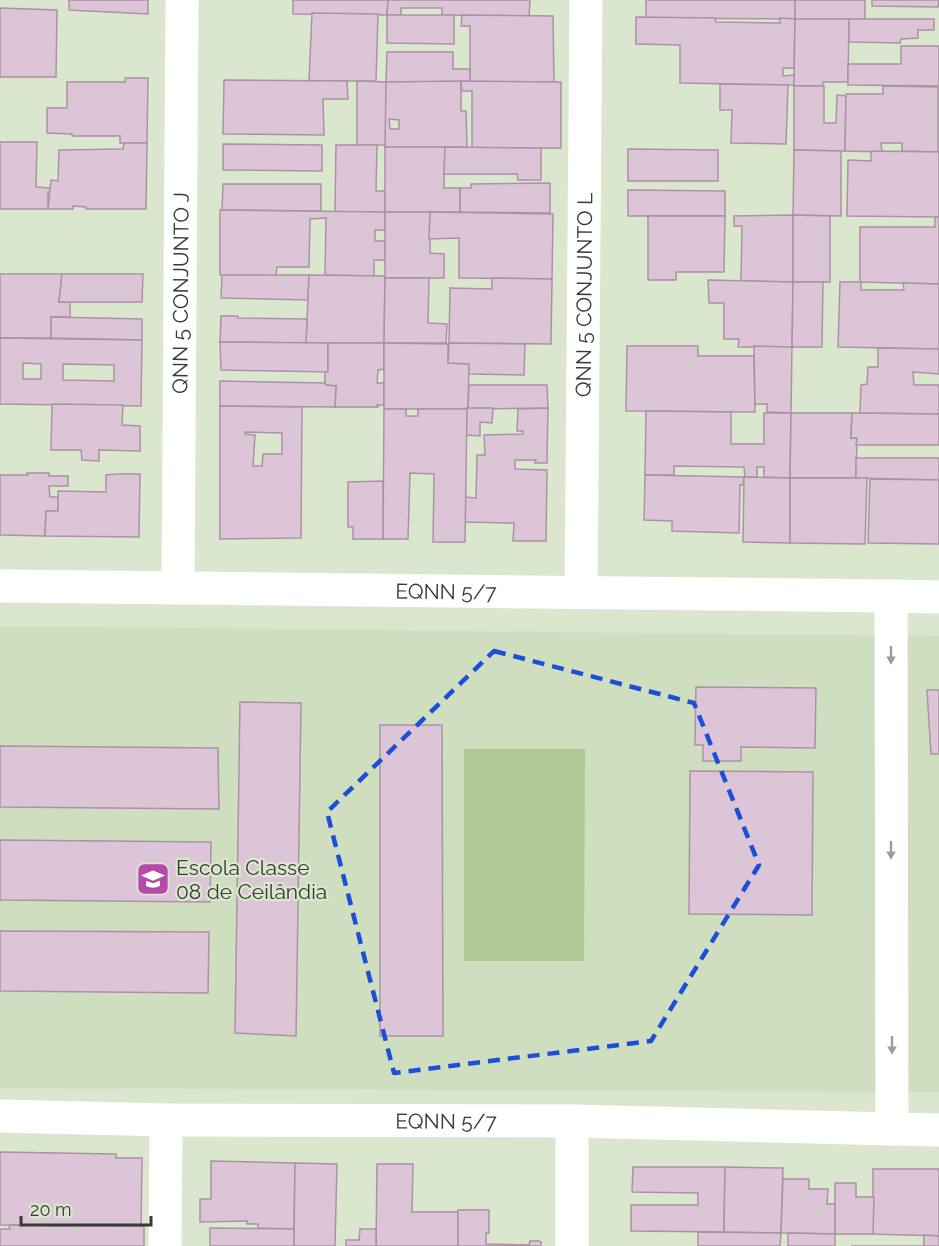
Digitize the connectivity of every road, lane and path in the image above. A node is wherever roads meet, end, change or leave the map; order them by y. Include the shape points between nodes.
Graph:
1 (182, 0) edge
2 (586, 0) edge
3 (0, 586) edge
4 (178, 587) junction
5 (581, 591) junction
6 (891, 596) junction
7 (939, 597) edge
8 (0, 1116) edge
9 (166, 1120) junction
10 (572, 1121) junction
11 (892, 1128) junction
12 (939, 1130) edge
13 (165, 1246) edge
14 (572, 1246) edge

1 - 4 street, QNN 5 CONJUNTO J
2 - 5 street, QNN 5 CONJUNTO L
3 - 4 street, EQNN 5/7
4 - 5 street, EQNN 5/7
5 - 6 street, EQNN 5/7
6 - 7 street, EQNN 5/7
6 -> 11 street
8 - 9 street, EQNN 5/7
9 - 10 street, EQNN 5/7
9 - 13 street
10 - 11 street, EQNN 5/7
10 - 14 street
11 - 12 street, EQNN 5/7

